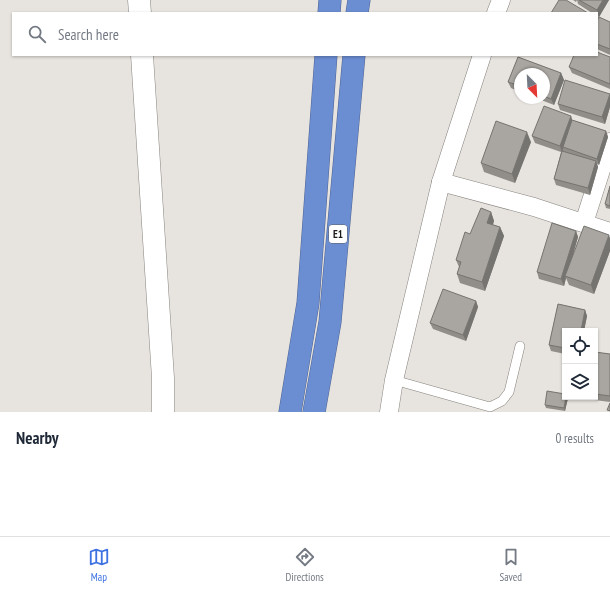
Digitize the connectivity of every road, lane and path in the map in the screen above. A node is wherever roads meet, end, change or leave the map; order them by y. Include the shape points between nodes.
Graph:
1 (139, 0) edge
2 (330, 0) edge
3 (358, 0) edge
4 (500, 0) edge
5 (140, 12) edge
6 (329, 12) edge
7 (357, 12) edge
8 (496, 12) edge
9 (142, 56) edge
10 (326, 56) edge
11 (354, 56) edge
12 (482, 56) edge
13 (610, 142) edge
14 (440, 182) junction
15 (584, 224) junction
16 (610, 232) edge
17 (520, 346) dead end
18 (394, 380) junction
19 (163, 412) edge
20 (290, 412) edge
21 (314, 412) edge
22 (389, 412) edge

1 - 5 street
2 - 6 highway
3 - 7 highway
4 - 8 street
9 - 19 street
10 - 20 highway, E1 via 308,303
11 - 21 highway, E1 via 330,322
12 - 14 street
13 - 15 street
14 - 15 street via 534,206
14 - 18 street
15 - 16 street
17 - 18 lane via 509,392 502,401 490,407
18 - 22 street

